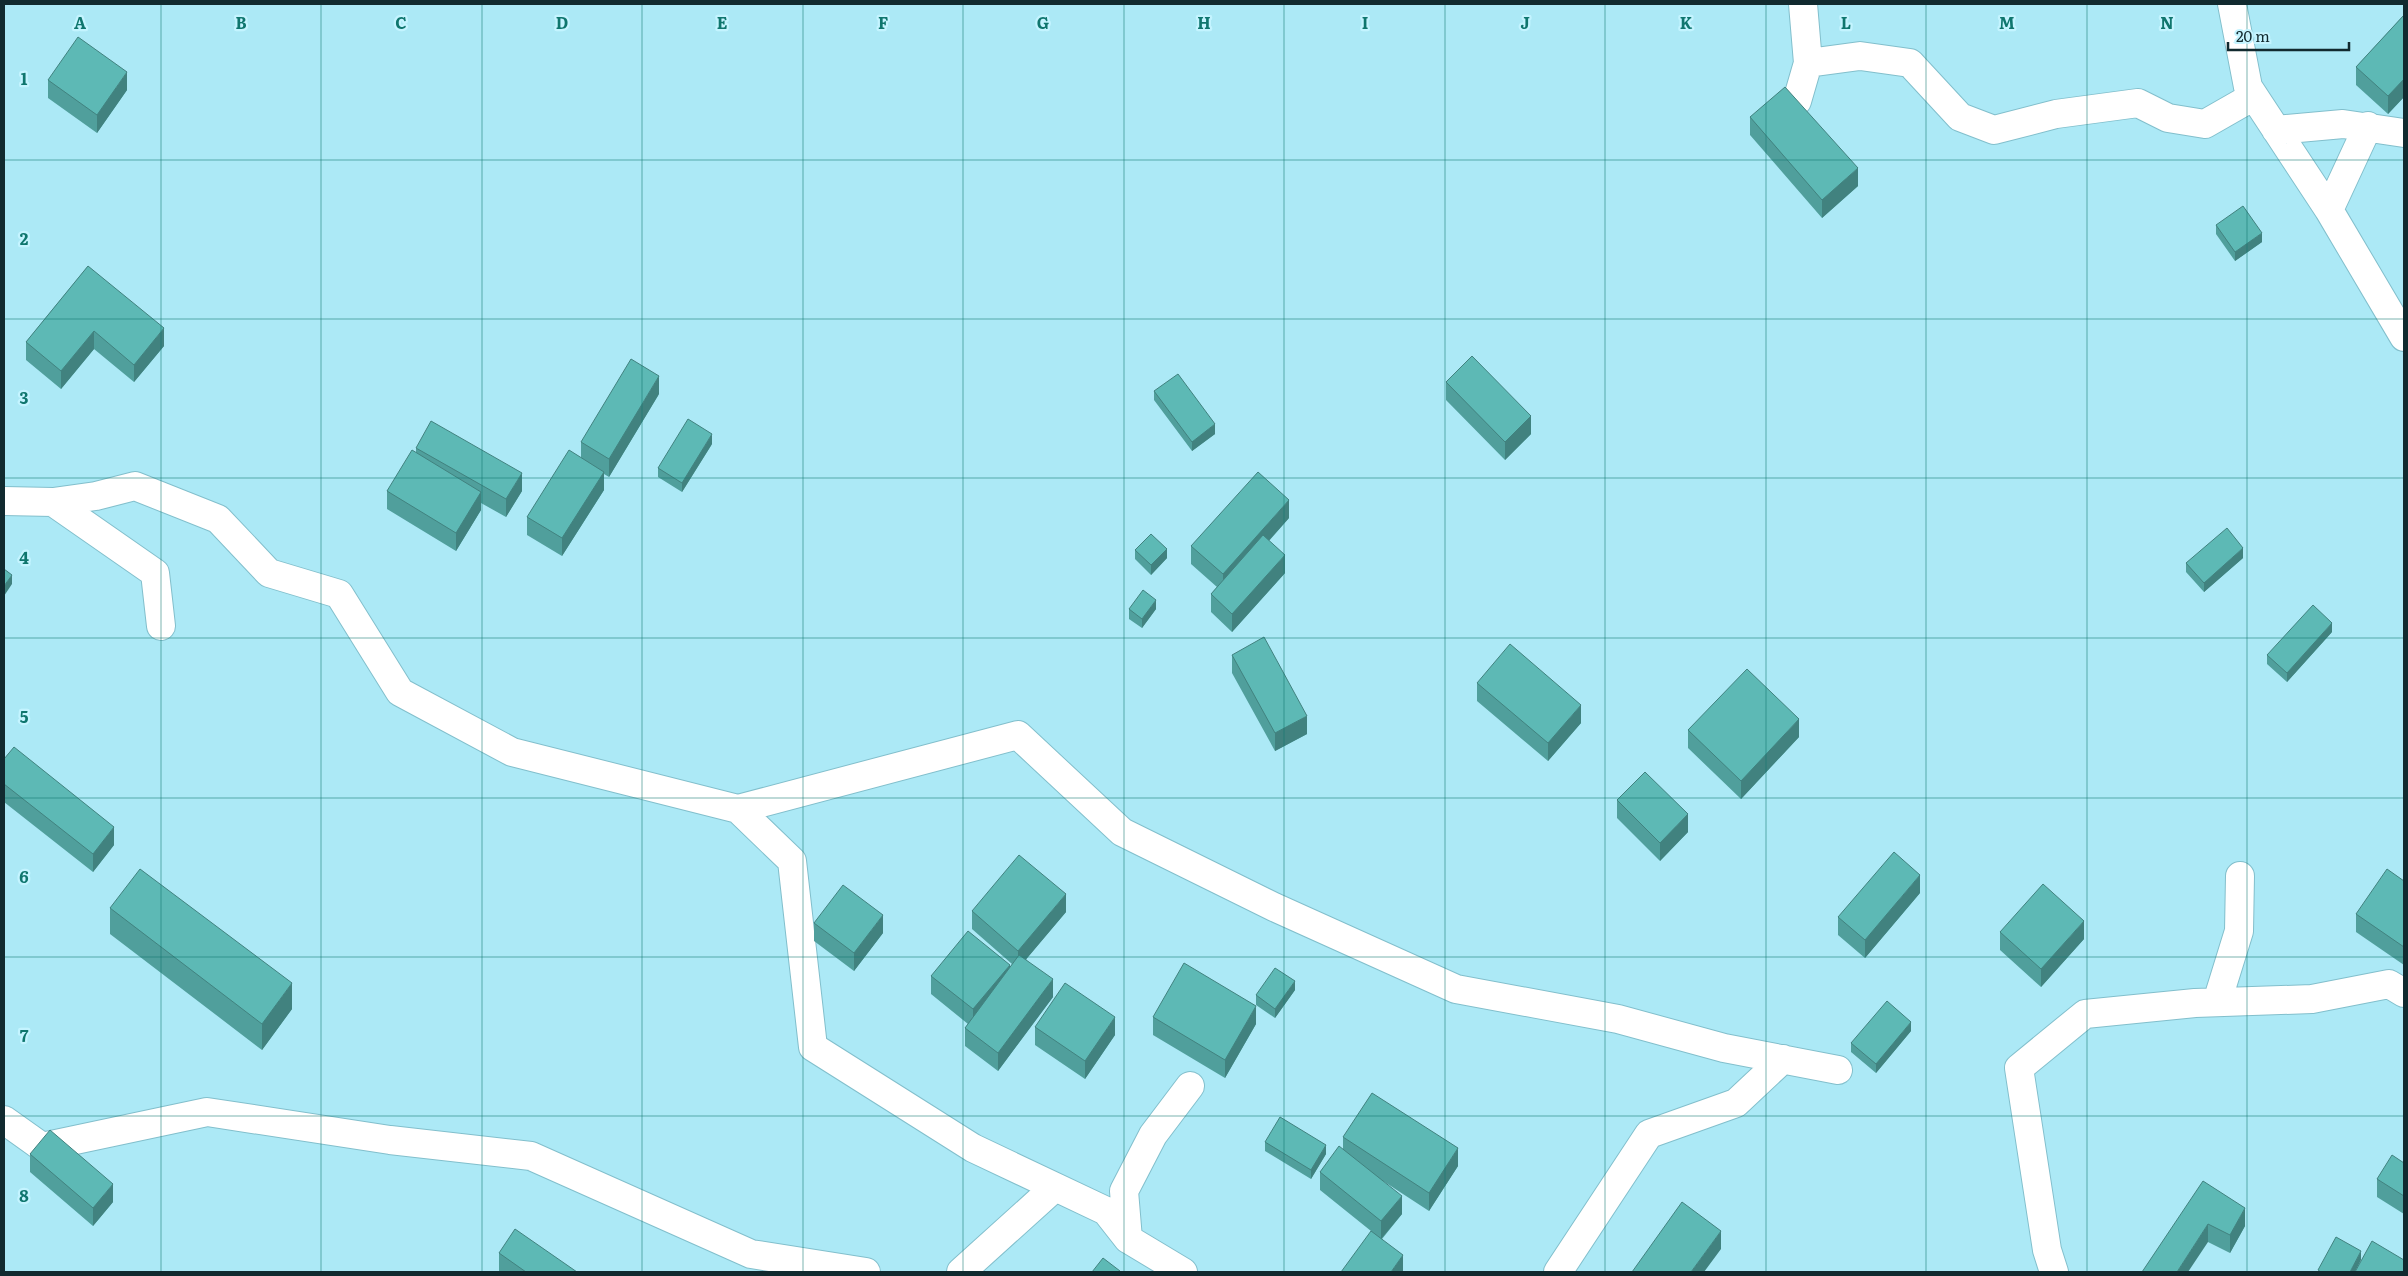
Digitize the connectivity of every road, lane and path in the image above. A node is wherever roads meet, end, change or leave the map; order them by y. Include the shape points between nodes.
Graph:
1 (1803, 4) edge
2 (2232, 4) edge
3 (1808, 63) junction
4 (2254, 96) junction
5 (1797, 101) edge
6 (2368, 126) junction
7 (2276, 130) junction
8 (2404, 133) edge
9 (2329, 210) junction
10 (2404, 337) edge
11 (4, 501) edge
12 (53, 502) junction
13 (161, 626) dead end
14 (738, 809) junction
15 (2240, 876) dead end
16 (2404, 993) edge
17 (2217, 1002) junction
18 (1783, 1059) junction
19 (1838, 1070) dead end
20 (1190, 1086) dead end
21 (4, 1120) edge
22 (1055, 1187) junction
23 (1128, 1238) junction
24 (866, 1272) edge
25 (961, 1272) edge
26 (1183, 1272) edge
27 (1558, 1272) edge
28 (2054, 1272) edge

1 - 3 street
2 - 4 street via 2248,87
3 - 4 street via 1860,56 1910,63 1960,118 1994,130 2056,114 2138,103 2168,118 2205,124
3 - 5 street
4 - 7 street
6 - 7 street via 2343,124
6 - 8 street
6 - 9 street
7 - 9 street
9 - 10 street
11 - 12 street
12 - 13 street via 155,573
12 - 14 street via 134,486 218,519 269,574 339,594 400,692 512,752
14 - 18 street via 1018,735 1122,832 1274,907 1456,989 1618,1019 1724,1048
14 - 22 street via 792,861 813,1047 973,1148
15 - 17 street via 2239,931
16 - 17 street via 2389,984 2312,999
17 - 28 street via 2085,1014 2019,1068 2047,1250
18 - 19 street
18 - 27 street via 1736,1103 1649,1134
20 - 23 street via 1153,1135 1124,1191
21 - 24 street via 42,1147 207,1112 390,1140 531,1156 751,1254
22 - 23 street via 1106,1211
22 - 25 street
23 - 26 street

